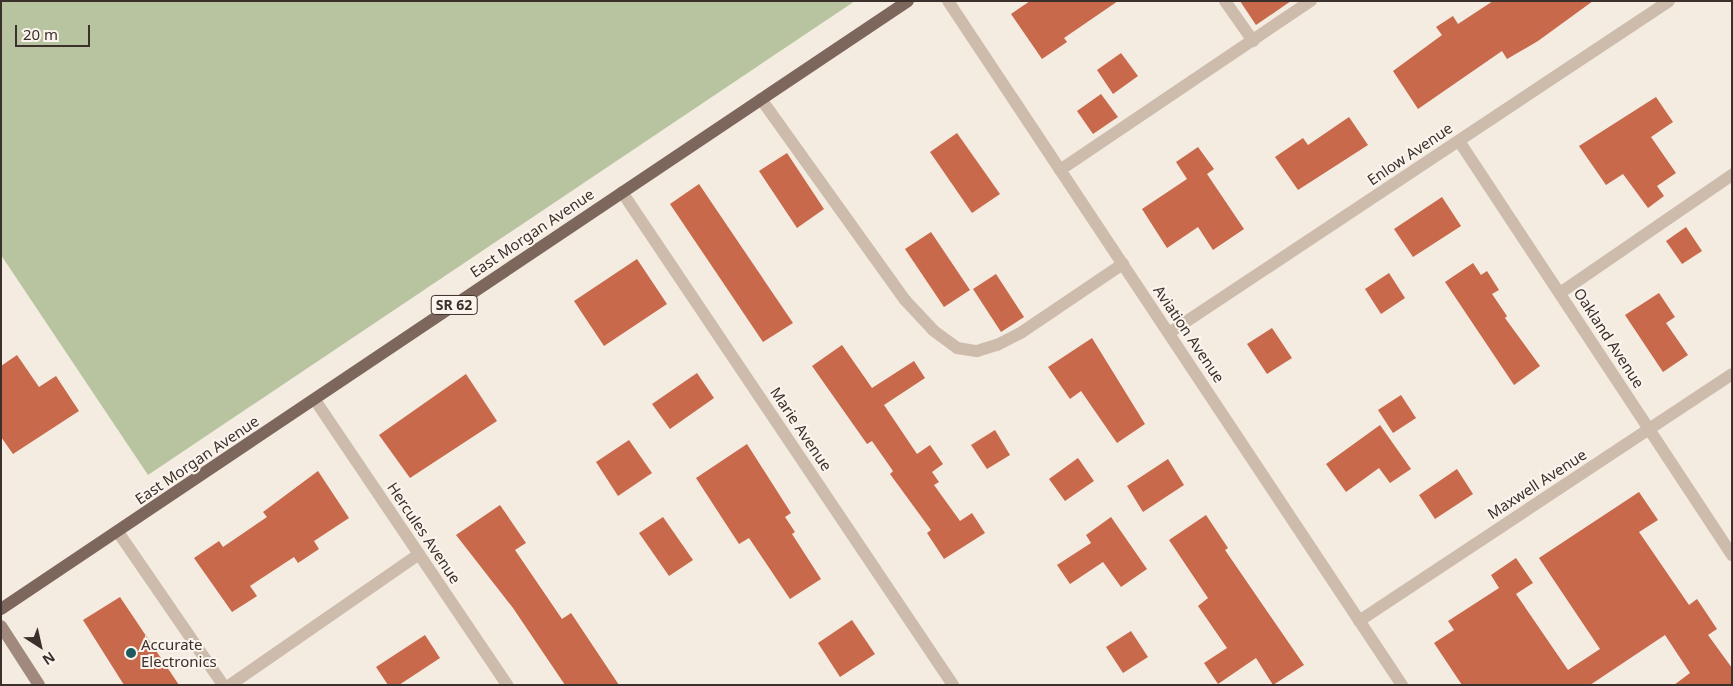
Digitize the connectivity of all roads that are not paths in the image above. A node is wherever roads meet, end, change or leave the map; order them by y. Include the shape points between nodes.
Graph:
1 (908, 1) edge
2 (948, 1) edge
3 (1225, 1) edge
4 (1312, 1) edge
5 (1666, 2) edge
6 (1253, 41) junction
7 (760, 99) junction
8 (1459, 140) junction
9 (1060, 170) junction
10 (1732, 175) edge
11 (622, 192) junction
12 (1123, 264) junction
13 (1560, 293) junction
14 (1169, 333) junction
15 (1732, 374) edge
16 (315, 400) junction
17 (1650, 429) junction
18 (118, 532) junction
19 (419, 554) junction
20 (1732, 555) edge
21 (1, 609) edge
22 (1359, 620) junction
23 (1, 626) edge
24 (35, 684) edge
25 (223, 685) edge
26 (230, 685) edge
27 (507, 685) edge
28 (953, 685) edge
29 (1402, 685) edge

1 - 7 main road, East Morgan Avenue / SR 62
2 - 9 street, Aviation Avenue
3 - 6 street
4 - 6 street
5 - 8 street, Enlow Avenue
6 - 9 street
7 - 11 main road, East Morgan Avenue / SR 62
7 - 12 street via 905,300 934,331 957,348 977,351 997,345 1022,332
8 - 13 street, Oakland Avenue
8 - 14 street, Enlow Avenue
9 - 12 street, Aviation Avenue
10 - 13 street
11 - 16 main road, East Morgan Avenue / SR 62
11 - 28 street, Marie Avenue
12 - 14 street, Aviation Avenue
13 - 17 street, Oakland Avenue
14 - 22 street, Aviation Avenue
15 - 17 street, Maxwell Avenue
16 - 18 main road, East Morgan Avenue / SR 62
16 - 19 street, Hercules Avenue
17 - 20 street, Oakland Avenue
17 - 22 street, Maxwell Avenue
18 - 21 main road, East Morgan Avenue / SR 62
18 - 25 street
19 - 26 street
19 - 27 street, Hercules Avenue
22 - 29 street, Aviation Avenue
23 - 24 main road

